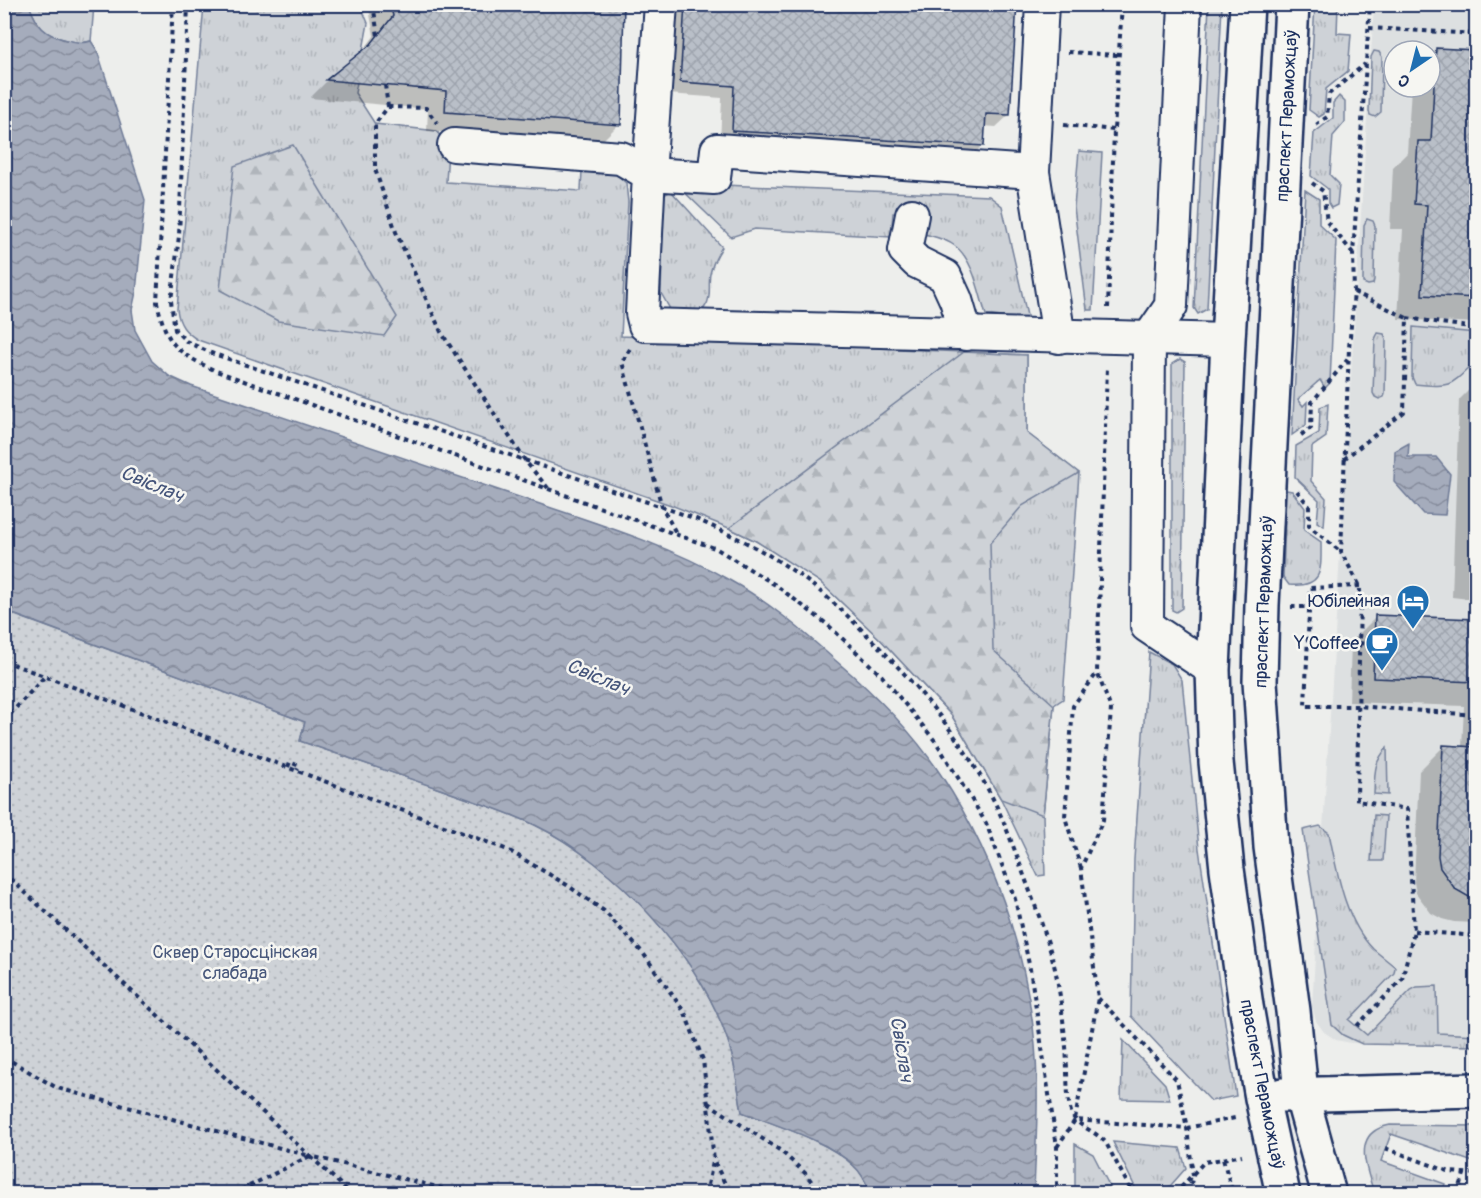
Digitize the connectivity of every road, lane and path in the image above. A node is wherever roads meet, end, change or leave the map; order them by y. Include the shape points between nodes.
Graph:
1 (173, 4) edge
2 (188, 4) edge
3 (373, 4) edge
4 (661, 4) edge
5 (1042, 4) edge
6 (1185, 4) edge
7 (1248, 4) edge
8 (1292, 4) edge
9 (1370, 4) edge
10 (1369, 28) junction
11 (1476, 34) edge
12 (378, 36) dead end
13 (1040, 50) junction
14 (1118, 55) dead end
15 (1365, 64) junction
16 (385, 85) dead end
17 (388, 107) junction
18 (1035, 122) junction
19 (1315, 125) dead end
20 (1114, 130) dead end
21 (454, 145) joint
22 (1033, 172) junction
23 (649, 174) junction
24 (1312, 183) dead end
25 (912, 215) dead end
26 (1353, 254) junction
27 (1354, 292) junction
28 (1407, 318) junction
29 (645, 325) junction
30 (1476, 328) edge
31 (966, 333) junction
32 (1059, 337) junction
33 (1149, 338) junction
34 (1228, 340) junction
35 (1349, 358) junction
36 (1297, 438) dead end
37 (1344, 459) junction
38 (526, 462) junction
39 (549, 488) junction
40 (1296, 489) dead end
41 (662, 507) junction
42 (676, 534) junction
43 (1341, 552) junction
44 (1360, 586) junction
45 (1359, 643) junction
46 (1374, 645) dead end
47 (4, 661) edge
48 (1213, 670) junction
49 (1097, 672) dead end
50 (46, 675) junction
51 (1358, 706) junction
52 (1111, 709) dead end
53 (1476, 715) edge
54 (4, 721) edge
55 (1082, 868) junction
56 (4, 873) edge
57 (1414, 931) junction
58 (1476, 936) edge
59 (1098, 998) junction
60 (1357, 1026) dead end
61 (4, 1057) edge
62 (1476, 1090) edge
63 (1301, 1093) junction
64 (708, 1103) junction
65 (1251, 1107) junction
66 (1075, 1120) junction
67 (1186, 1128) junction
68 (1057, 1147) junction
69 (1385, 1148) dead end
70 (310, 1156) junction
71 (1223, 1159) junction
72 (714, 1161) junction
73 (1245, 1164) dead end
74 (1464, 1174) junction
75 (1476, 1174) edge
76 (1193, 1176) junction
77 (234, 1194) edge
78 (351, 1194) edge
79 (466, 1194) edge
80 (706, 1194) edge
81 (730, 1194) edge
82 (822, 1194) edge
83 (1057, 1194) edge
84 (1133, 1194) edge
85 (1175, 1194) edge
86 (1188, 1194) edge
87 (1233, 1194) edge
88 (1283, 1194) edge
89 (1329, 1194) edge
90 (1458, 1194) edge

1 - 39 path via 157,302 163,329 182,355 216,371
2 - 38 path via 179,236 171,301 175,330 186,341 211,353
3 - 12 path
4 - 23 lane
5 - 13 lane
6 - 33 lane via 1172,306
7 - 34 main road, праспект Пераможцаў
8 - 63 main road, праспект Пераможцаў via 1260,681 1271,847
9 - 10 path
10 - 11 path
10 - 15 path
13 - 14 path
13 - 18 lane
15 - 19 path via 1329,94 1327,117
15 - 26 path
16 - 17 path
17 - 21 path via 426,108
17 - 38 path via 375,124 375,169 396,232 441,332
18 - 20 path
18 - 22 lane
21 - 23 lane via 621,158
22 - 23 lane via 717,150 714,178
22 - 32 lane
23 - 29 lane via 642,313
24 - 26 path via 1323,191 1327,222
25 - 31 lane via 904,250 917,262 945,276
26 - 27 path
27 - 28 path
27 - 35 path
28 - 30 path
28 - 37 path via 1404,412
29 - 31 lane
29 - 41 path via 622,362
31 - 32 lane
32 - 33 lane
33 - 34 lane
33 - 48 lane via 1147,626
34 - 48 main road, праспект Пераможцаў
35 - 36 path via 1312,402 1311,428
35 - 37 path
37 - 43 path
38 - 39 path
38 - 41 path
39 - 42 path
40 - 43 path via 1310,506 1309,526
41 - 42 path
41 - 66 path via 734,536 810,582 881,648 955,736 1004,823 1053,963 1066,1044 1068,1104
42 - 68 path via 717,549 777,586 828,625 882,676 936,742 986,823 1015,899 1030,969
43 - 44 path
44 - 45 path
44 - 51 path via 1310,588 1305,706
45 - 46 path
45 - 51 path
47 - 50 path
48 - 65 main road, праспект Пераможцаў via 1216,762 1246,1006
49 - 55 path via 1073,706 1071,728 1065,817
50 - 54 path
50 - 64 path via 508,850 567,885 604,911 643,953 685,1013 703,1060
51 - 53 path
51 - 57 path via 1357,801 1407,809
52 - 55 path via 1103,820
55 - 59 path
56 - 70 path
57 - 58 path
57 - 60 path via 1402,980
59 - 66 path
59 - 67 path via 1177,1080
61 - 70 path via 57,1088
62 - 63 main road
63 - 65 main road
63 - 89 main road, праспект Пераможцаў
64 - 72 path
64 - 82 path via 781,1151
65 - 67 path
65 - 88 main road, праспект Пераможцаў
66 - 67 path
66 - 68 path
66 - 84 path via 1106,1143
67 - 76 path
68 - 83 path
69 - 74 path
70 - 77 path
70 - 78 path
70 - 79 path
71 - 73 path via 1242,1154
71 - 76 path via 1204,1162
71 - 87 path
72 - 80 path
72 - 81 path
74 - 75 path
74 - 90 path
76 - 85 path
76 - 86 path

